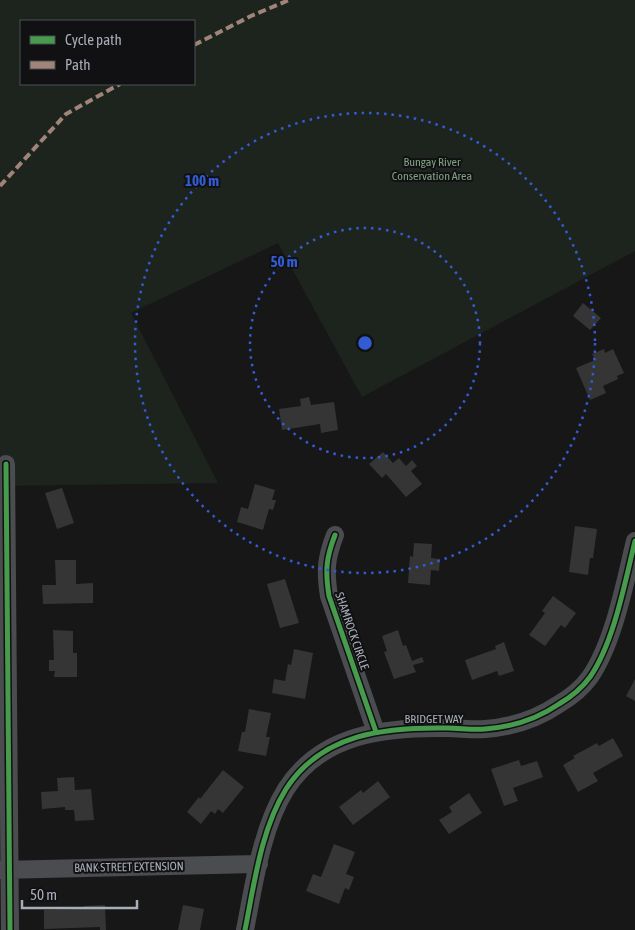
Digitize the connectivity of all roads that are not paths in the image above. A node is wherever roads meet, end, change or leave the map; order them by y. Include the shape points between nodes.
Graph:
1 (6, 464) dead end
2 (335, 535) dead end
3 (635, 541) edge
4 (376, 732) junction
5 (258, 864) junction
6 (5, 870) edge
7 (10, 930) edge
8 (245, 930) edge

1 - 6 street
2 - 4 street, SHAMROCK CIRCLE via 325,572 329,596
3 - 4 street, BRIDGET WAY via 603,656 589,678 571,696 542,715 512,725 484,729 407,728
4 - 5 street, BRIDGET WAY via 326,750 303,767 286,790 270,823
5 - 6 street, BANK STREET EXTENSION
5 - 8 street, BRIDGET WAY
6 - 7 street

